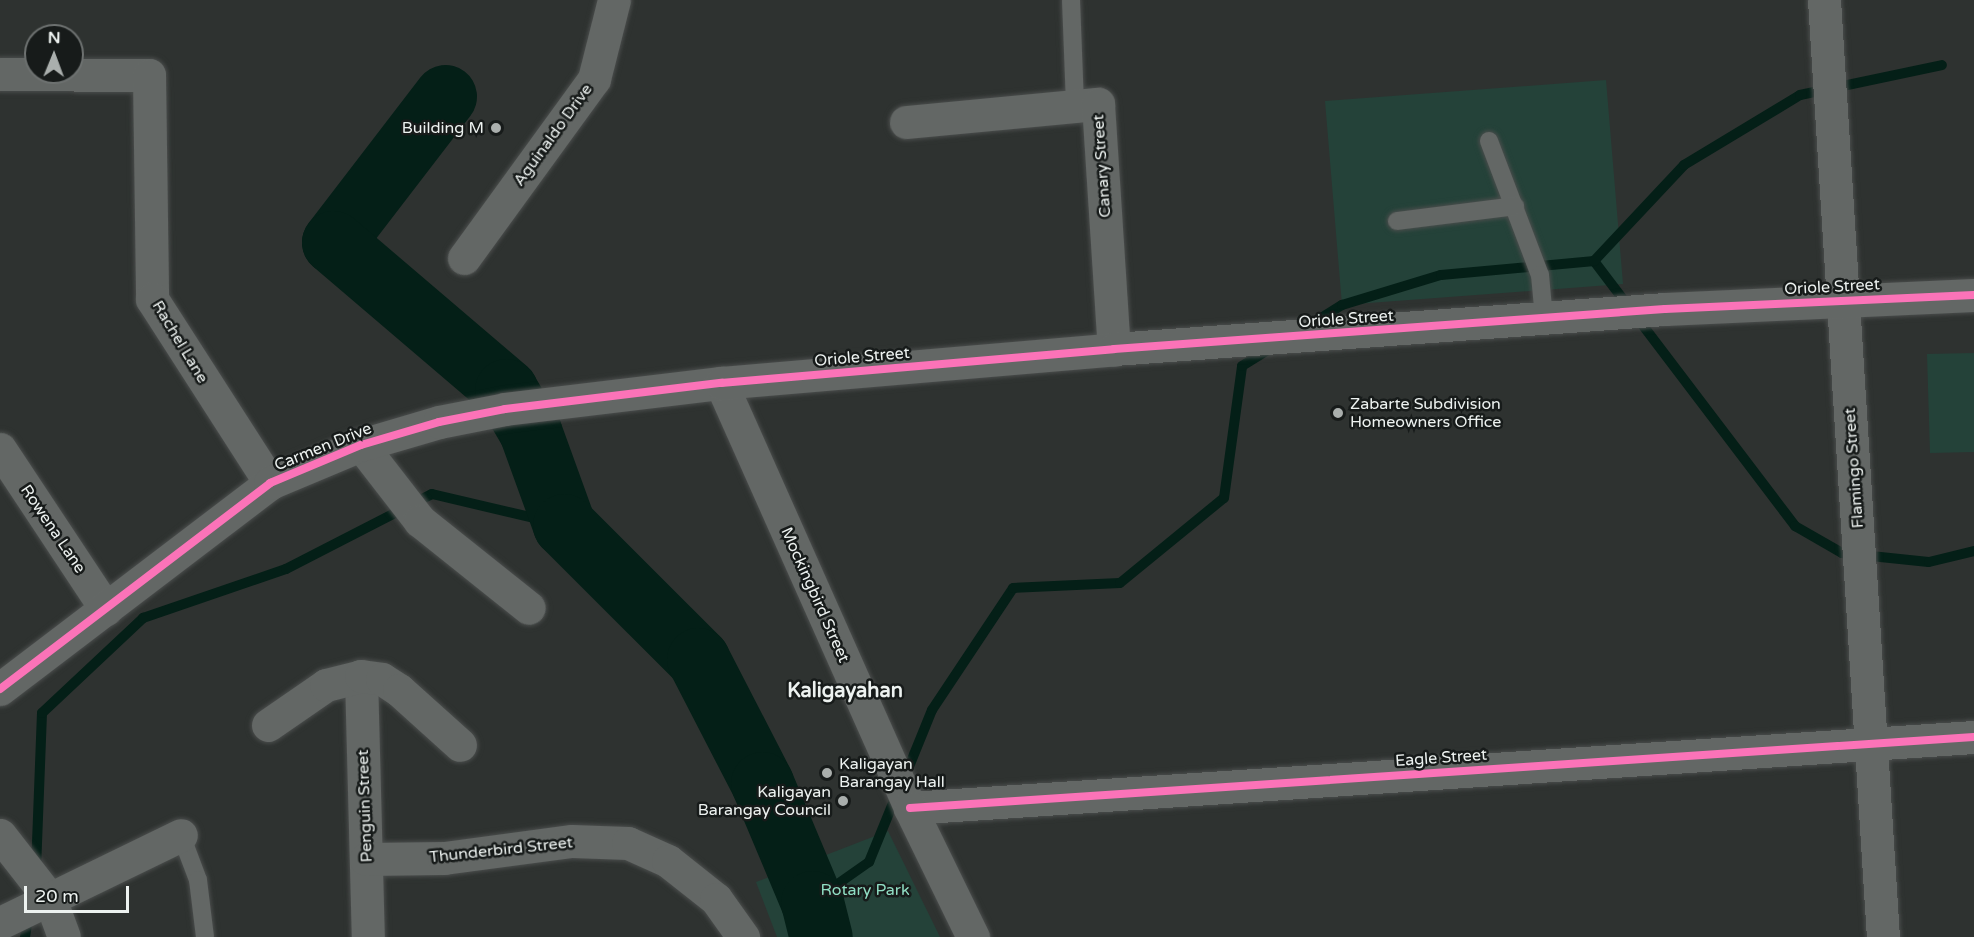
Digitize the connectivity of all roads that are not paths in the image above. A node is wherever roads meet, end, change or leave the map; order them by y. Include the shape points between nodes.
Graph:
1 (614, 0) edge
2 (1071, 0) edge
3 (1824, 0) edge
4 (0, 74) edge
5 (1075, 104) junction
6 (906, 122) dead end
7 (1489, 141) dead end
8 (1515, 206) junction
9 (1396, 221) dead end
10 (464, 258) dead end
11 (1974, 295) edge
12 (1843, 300) junction
13 (1544, 318) junction
14 (1114, 349) junction
15 (722, 383) junction
16 (362, 444) junction
17 (0, 449) edge
18 (270, 483) junction
19 (529, 608) dead end
20 (106, 609) junction
21 (361, 676) junction
22 (0, 689) edge
23 (268, 725) dead end
24 (1974, 737) edge
25 (1873, 741) junction
26 (460, 745) dead end
27 (910, 808) junction
28 (0, 835) edge
29 (181, 835) joint
30 (366, 859) junction
31 (50, 899) junction
32 (0, 923) edge
33 (64, 937) edge
34 (205, 937) edge
35 (368, 937) edge
36 (743, 937) edge
37 (972, 937) edge
38 (1883, 937) edge

1 - 10 street, Aguinaldo Drive via 594,79
2 - 5 lane
3 - 12 street, Flamingo Street
4 - 18 street, Rachel Lane via 149,75 152,299
5 - 6 street, Canary Street
5 - 14 street, Canary Street via 1094,102 1099,106
7 - 8 lane
8 - 9 lane
8 - 13 lane via 1540,275
11 - 12 street, Oriole Street
12 - 13 street, Oriole Street
12 - 25 street, Flamingo Street
13 - 14 street, Oriole Street
14 - 15 street, Oriole Street
15 - 16 street, Carmen Drive via 505,409 438,422
15 - 27 street, Mockingbird Street
16 - 18 street, Carmen Drive
16 - 19 street via 420,521
17 - 20 street, Rowena Lane
18 - 20 street, Carmen Drive
20 - 22 street, Carmen Drive
21 - 23 street via 326,685
21 - 26 street via 382,679 399,690
21 - 30 street, Penguin Street
24 - 25 street, Eagle Street
25 - 27 street, Eagle Street
25 - 38 street, Flamingo Street
27 - 37 street, Mockingbird Street
28 - 31 street
29 - 31 street
29 - 34 lane via 198,880
30 - 35 street, Penguin Street
30 - 36 street, Thunderbird Street via 444,858 572,841 628,843 668,861 716,899
31 - 32 street
31 - 33 street

